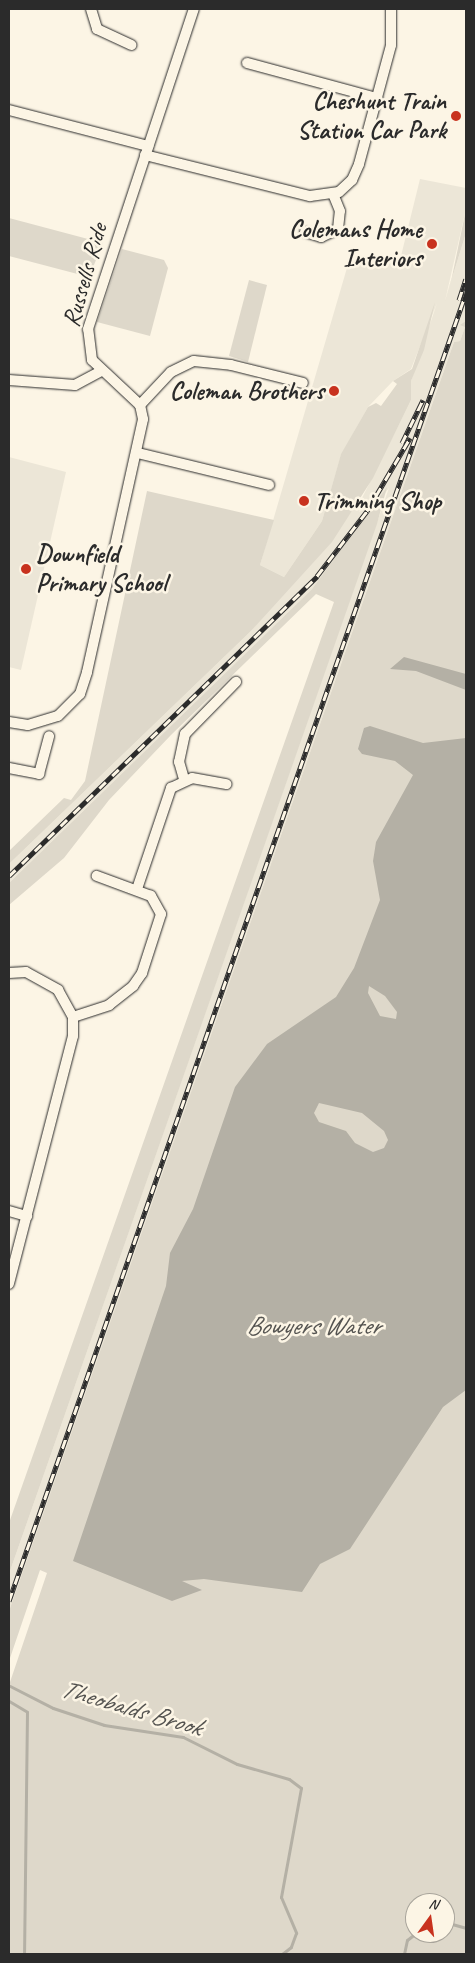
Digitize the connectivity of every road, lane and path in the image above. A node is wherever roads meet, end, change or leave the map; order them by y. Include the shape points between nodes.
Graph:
1 (91, 9) edge
2 (194, 9) edge
3 (391, 9) edge
4 (131, 45) dead end
5 (247, 63) dead end
6 (377, 98) junction
7 (9, 110) edge
8 (146, 150) junction
9 (333, 194) junction
10 (305, 232) dead end
11 (101, 371) junction
12 (9, 380) edge
13 (303, 383) dead end
14 (140, 405) junction
15 (138, 453) junction
16 (269, 485) dead end
17 (236, 682) dead end
18 (9, 722) edge
19 (49, 736) dead end
20 (9, 768) edge
21 (184, 779) junction
22 (226, 784) dead end
23 (97, 876) dead end
24 (137, 889) junction
25 (9, 973) edge
26 (73, 1017) junction
27 (9, 1211) edge
28 (26, 1216) junction
29 (9, 1284) edge

1 - 4 street via 97,29
2 - 8 street, Russells Ride
3 - 6 street via 391,45
5 - 6 street
6 - 9 street via 356,174
7 - 8 street
8 - 9 street via 310,196
8 - 11 street, Russells Ride via 89,323 88,346
9 - 10 street via 340,211 338,229 321,236
11 - 12 street via 75,385
11 - 14 street, Russells Ride
13 - 14 street via 226,364 194,361 171,372
14 - 15 street via 143,433
15 - 16 street
15 - 18 street via 80,694 50,719 28,725
17 - 21 street via 185,734 179,762
19 - 20 street via 39,774
21 - 22 street via 203,778
21 - 24 street via 166,796
23 - 24 street
24 - 26 street via 151,896 161,908 142,973 109,1004
25 - 26 street via 26,972 58,990
26 - 28 street via 69,1059
27 - 28 street
28 - 29 street

